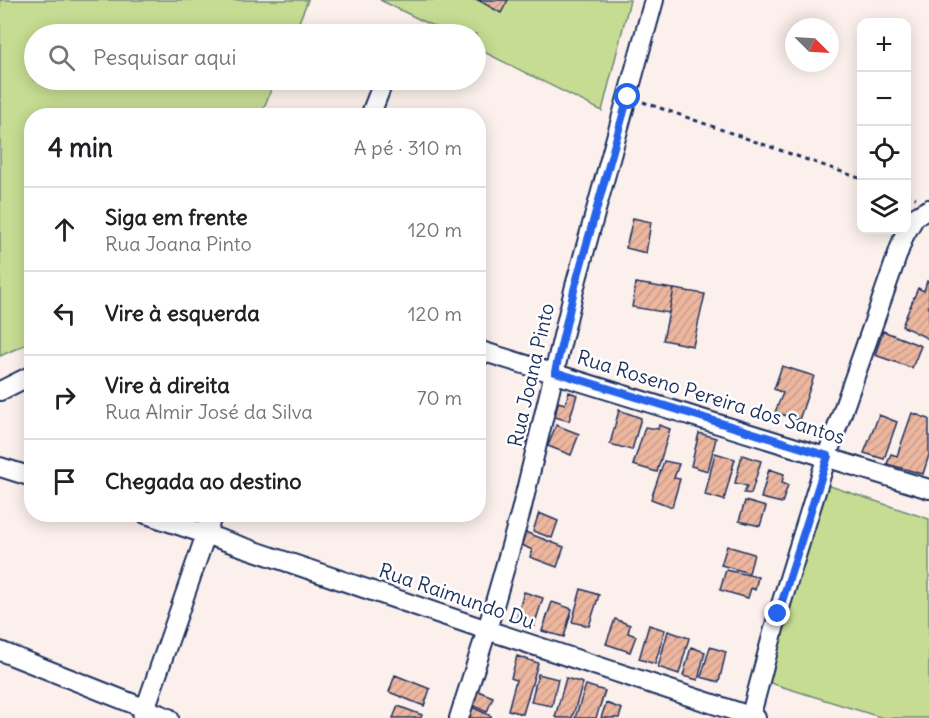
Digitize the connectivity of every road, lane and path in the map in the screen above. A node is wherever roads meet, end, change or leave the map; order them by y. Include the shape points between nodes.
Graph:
1 (654, 0) edge
2 (380, 90) edge
3 (628, 97) junction
4 (373, 108) edge
5 (857, 178) edge
6 (929, 208) edge
7 (486, 352) edge
8 (555, 372) junction
9 (24, 379) edge
10 (0, 391) edge
11 (828, 456) junction
12 (0, 467) edge
13 (24, 474) edge
14 (929, 489) edge
15 (170, 522) edge
16 (210, 522) edge
17 (205, 534) junction
18 (487, 630) junction
19 (0, 651) edge
20 (143, 713) edge
21 (169, 718) edge
22 (459, 718) edge
23 (752, 718) edge

1 - 3 street, Rua Joana Pinto
2 - 4 street
3 - 5 path
3 - 8 street, Rua Joana Pinto
6 - 11 street via 915,217 904,236
7 - 8 street, Rua Roseno Pereira dos Santos
8 - 11 street, Rua Roseno Pereira dos Santos
8 - 18 street, Rua Joana Pinto
9 - 10 street
11 - 14 street, Rua Roseno Pereira dos Santos
11 - 23 street via 778,614
12 - 13 street
15 - 17 street, Rua Raimundo Du
16 - 17 street
17 - 18 street, Rua Raimundo Du
17 - 20 street
18 - 22 street, Rua Joana Pinto
18 - 23 street, Rua Raimundo Du
19 - 20 street
20 - 21 street

